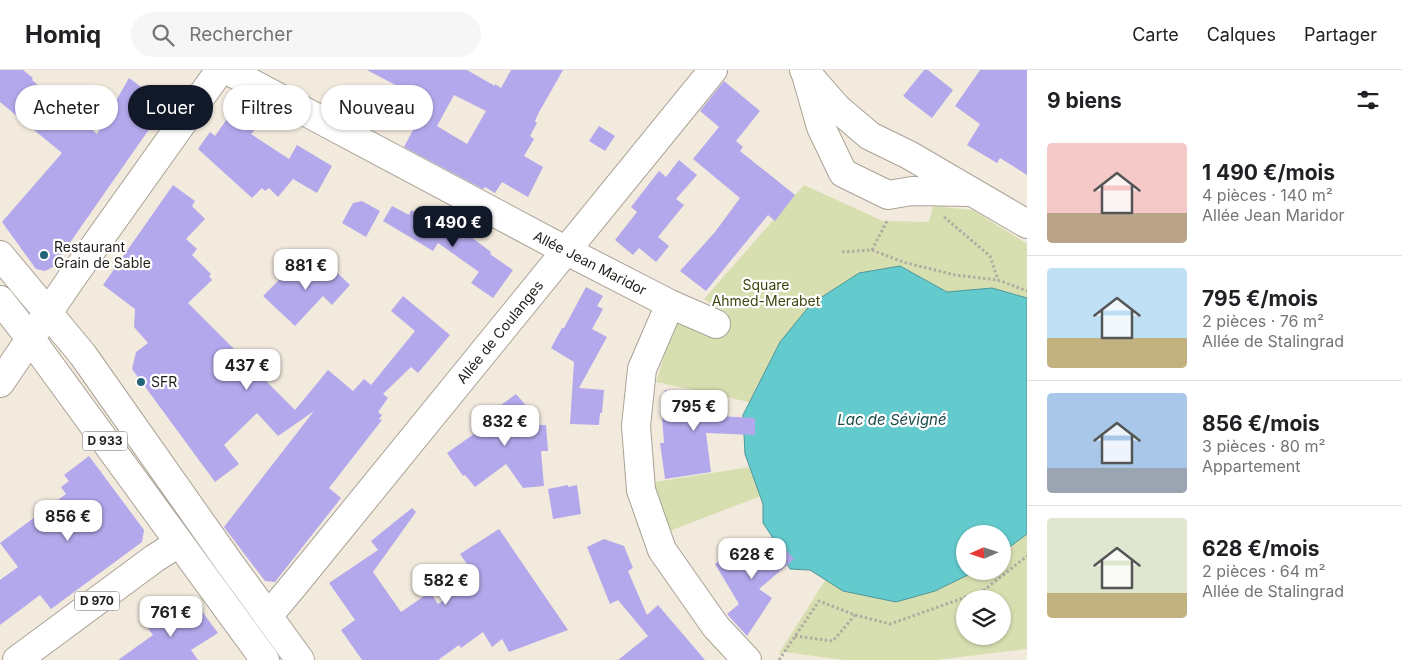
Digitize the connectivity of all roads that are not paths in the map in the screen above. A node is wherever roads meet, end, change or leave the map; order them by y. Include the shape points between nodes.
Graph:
1 (220, 70) edge
2 (227, 70) edge
3 (713, 70) edge
4 (805, 71) edge
5 (970, 192) junction
6 (1027, 224) edge
7 (565, 250) junction
8 (0, 255) edge
9 (0, 300) edge
10 (670, 304) junction
11 (48, 314) junction
12 (716, 324) dead end
13 (30, 338) junction
14 (0, 383) edge
15 (161, 467) junction
16 (194, 512) junction
17 (179, 543) junction
18 (268, 616) junction
19 (17, 660) edge
20 (265, 660) edge
21 (300, 660) edge
22 (748, 660) edge

1 - 11 main road
2 - 7 main road, Allée Jean Maridor
3 - 7 main road, Allée de Coulanges
4 - 5 main road via 837,108 870,136
4 - 5 main road via 821,127 843,174 888,195 912,191
5 - 6 main road
7 - 10 main road, Allée Jean Maridor
7 - 18 main road, Allée de Coulanges
8 - 11 main road, D 933
9 - 13 main road, D 933
10 - 12 main road, Allée Jean Maridor
10 - 22 main road via 642,369 636,426 641,490 662,550 716,627
11 - 13 main road
11 - 15 main road, D 933 via 83,355
13 - 14 main road
13 - 15 main road via 54,342 139,460
13 - 17 main road, D 933
15 - 16 main road, D 933
16 - 17 main road
16 - 18 main road, D 933
17 - 19 main road, D 970
17 - 20 main road, D 933
18 - 21 main road, D 933

